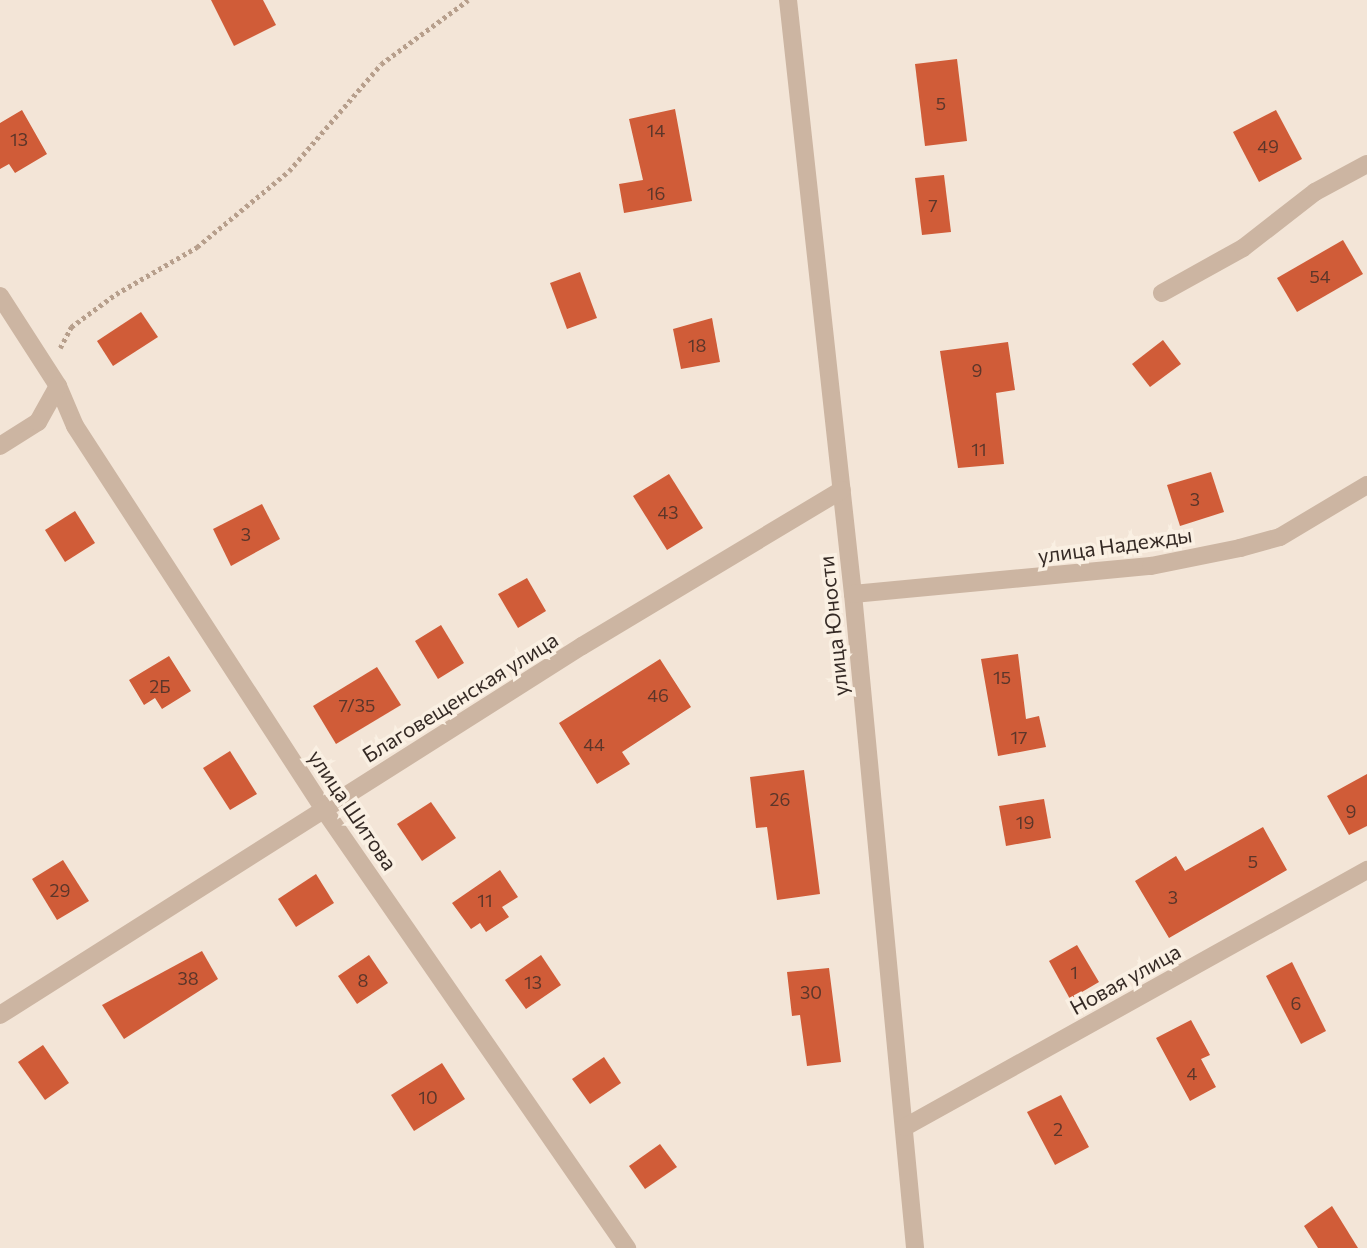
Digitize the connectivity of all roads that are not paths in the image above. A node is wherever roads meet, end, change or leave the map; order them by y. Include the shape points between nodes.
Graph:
1 (788, 0) edge
2 (1367, 164) edge
3 (1162, 293) dead end
4 (0, 296) edge
5 (58, 386) junction
6 (0, 446) edge
7 (1367, 485) edge
8 (842, 490) junction
9 (853, 594) junction
10 (324, 810) junction
11 (1367, 870) edge
12 (0, 1015) edge
13 (905, 1127) junction
14 (627, 1248) edge
15 (915, 1248) edge

1 - 8 street, улица Юности
2 - 3 street via 1315,192 1243,248
4 - 5 street, улица Шитова
5 - 6 street via 38,422
5 - 10 street, улица Шитова via 75,426
7 - 9 street, улица Надежды via 1280,537 1227,551 1138,568
8 - 9 street, улица Юности
8 - 10 street, Благовещенская улица via 582,646
9 - 13 street, улица Юности
10 - 12 street, Благовещенская улица
10 - 14 street, улица Шитова
11 - 13 street, Новая улица
13 - 15 street, улица Юности

